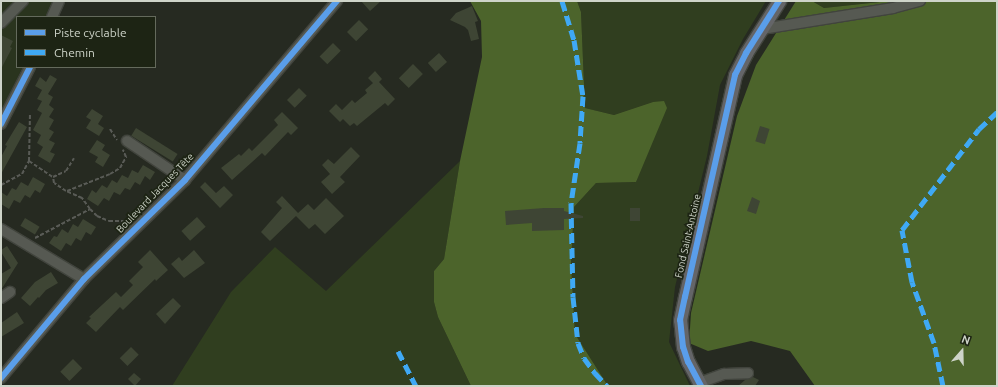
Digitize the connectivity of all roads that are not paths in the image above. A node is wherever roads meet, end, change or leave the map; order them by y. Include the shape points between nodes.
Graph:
1 (23, 1) edge
2 (59, 1) edge
3 (337, 1) edge
4 (779, 1) edge
5 (920, 1) edge
6 (52, 16) edge
7 (1, 23) edge
8 (762, 29) junction
9 (29, 68) edge
10 (1, 124) edge
11 (122, 143) road end
12 (185, 180) junction
13 (1, 229) edge
14 (84, 279) junction
15 (10, 292) dead end
16 (1, 298) edge
17 (748, 372) dead end
18 (1, 378) edge
19 (700, 384) edge

1 - 7 street
2 - 6 street
3 - 12 street, Boulevard Jacques Tête
4 - 8 main road, Fond Saint-Antoine
5 - 8 street via 893,8
8 - 19 main road, Fond Saint-Antoine via 741,62 731,87 680,320 685,354
9 - 10 street
11 - 12 street
12 - 14 street, Boulevard Jacques Tête
13 - 14 street
14 - 18 street, Boulevard Jacques Tête
15 - 16 street
17 - 19 street via 724,374

